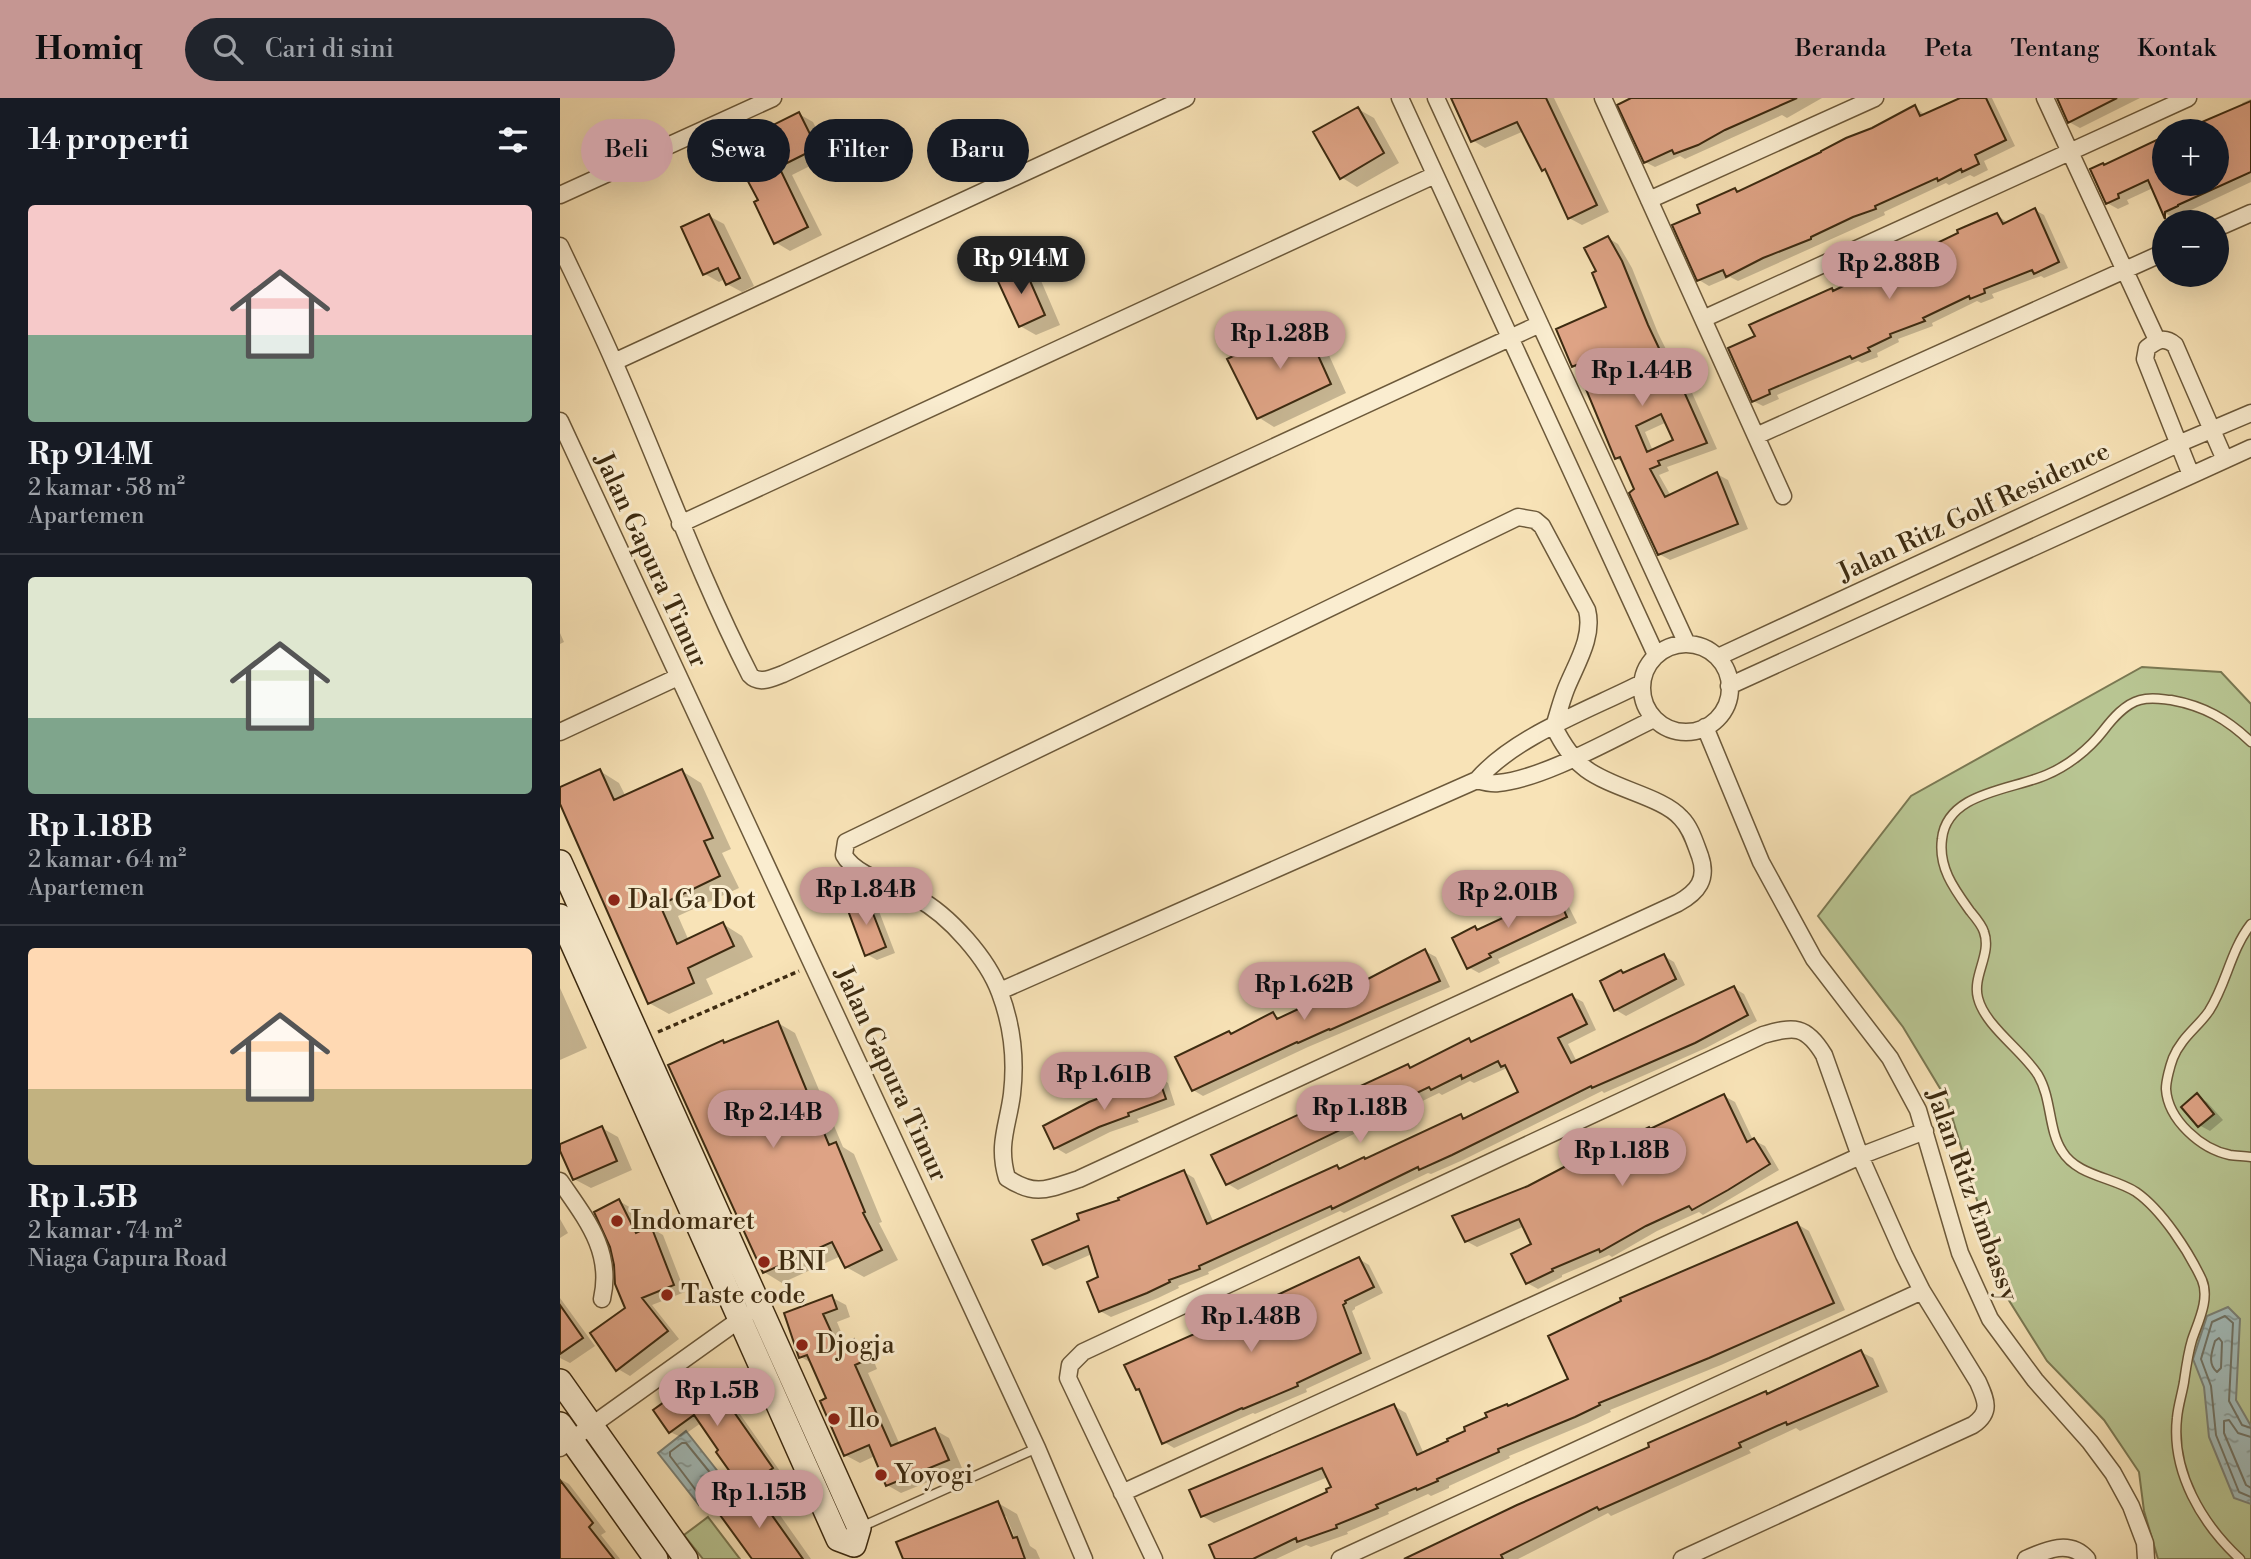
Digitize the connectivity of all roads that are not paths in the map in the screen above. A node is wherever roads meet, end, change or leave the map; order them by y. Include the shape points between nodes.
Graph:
1 (773, 98) edge
2 (1186, 98) edge
3 (1400, 98) edge
4 (1436, 98) edge
5 (1603, 98) edge
6 (1875, 98) edge
7 (2045, 98) edge
8 (2188, 98) edge
9 (2070, 152) junction
10 (1436, 175) junction
11 (560, 195) edge
12 (1649, 200) junction
13 (2251, 213) edge
14 (2229, 223) edge
15 (560, 246) edge
16 (2152, 258) edge
17 (2124, 271) junction
18 (1703, 319) junction
19 (1541, 324) junction
20 (1510, 336) junction
21 (2157, 340) junction
22 (614, 362) junction
23 (2251, 413) edge
24 (560, 421) edge
25 (2213, 430) junction
26 (1756, 436) junction
27 (2178, 444) junction
28 (2251, 448) edge
29 (2225, 460) junction
30 (2191, 475) junction
31 (1783, 496) dead end
32 (680, 524) junction
33 (1686, 644) junction
34 (1656, 655) junction
35 (1718, 657) junction
36 (678, 677) junction
37 (1642, 683) junction
38 (1730, 686) junction
39 (1654, 719) junction
40 (1554, 727) junction
41 (1706, 727) junction
42 (560, 732) edge
43 (2251, 742) edge
44 (1573, 758) junction
45 (1477, 780) junction
46 (560, 862) edge
47 (560, 916) edge
48 (2251, 924) edge
49 (1000, 991) junction
50 (1925, 1131) junction
51 (1860, 1156) junction
52 (2251, 1157) edge
53 (560, 1181) edge
54 (1922, 1291) junction
55 (602, 1299) dead end
56 (750, 1313) junction
57 (560, 1381) edge
58 (592, 1425) junction
59 (564, 1437) edge
60 (1037, 1448) junction
61 (1122, 1493) junction
62 (853, 1543) edge
63 (656, 1559) edge
64 (686, 1559) edge
65 (1084, 1559) edge
66 (1154, 1559) edge
67 (1340, 1559) edge
68 (1682, 1559) edge
69 (2026, 1559) edge
70 (2087, 1559) edge
71 (2146, 1559) edge
72 (2240, 1559) edge

1 - 11 street
2 - 22 street
3 - 10 street
4 - 19 street
5 - 12 street
6 - 12 street
7 - 9 street
8 - 9 street
9 - 17 street
9 - 18 street
10 - 20 street
10 - 32 street
12 - 18 street
13 - 14 street
15 - 22 street
16 - 17 street
17 - 21 street
17 - 26 street
18 - 26 street
19 - 20 street
19 - 33 street
20 - 32 street via 768,679 754,680 750,675
20 - 34 street
21 - 25 street via 2175,345
21 - 27 street via 2147,348 2145,359
22 - 32 street
23 - 25 street, Jalan Ritz Golf Residence
24 - 36 street, Jalan Gapura Timur
25 - 27 street, Jalan Ritz Golf Residence
25 - 29 street
26 - 31 street
27 - 30 street
27 - 35 street, Jalan Ritz Golf Residence
28 - 29 street
29 - 30 street
30 - 38 street
33 - 34 street
33 - 35 street
34 - 37 street
35 - 38 street
36 - 42 street
36 - 60 street, Jalan Gapura Timur
37 - 39 street via 1642,696
37 - 40 street
38 - 41 street via 1723,710
39 - 41 street via 1678,731
39 - 44 street
40 - 44 street
40 - 45 street via 1500,757
40 - 49 street via 1587,638 1589,620 1542,526 1518,517 846,842 844,855 854,868 920,900 948,920 971,945
41 - 50 street, Jalan Ritz Embassy via 1761,862 1814,959 1890,1058
43 - 72 lane via 2208,710 2153,698 2138,700 2066,764 1964,805 1947,822 1941,840 1949,882 1984,932 1986,947 1976,988 1979,1001 2045,1088 2061,1151 2074,1165 2143,1199 2179,1240 2203,1282 2203,1304 2177,1420 2177,1445 2201,1514
44 - 45 street via 1499,783
44 - 49 street via 1606,782 1681,817 1702,861 1704,877 1698,889 1678,903 1079,1179 1037,1191 1007,1178 1002,1142 1010,1109 1013,1060
45 - 49 street
46 - 56 street via 640,1040
47 - 56 street
48 - 52 lane via 2233,951 2208,1012 2174,1058 2166,1088 2183,1128 2206,1146
50 - 51 street
50 - 71 street, Jalan Ritz Embassy via 1960,1253 1990,1319 2113,1473 2131,1506
51 - 54 street
51 - 61 street
51 - 61 street via 1815,1039 1786,1028 1763,1035 1083,1352 1070,1365 1068,1378
53 - 55 street via 598,1243 606,1271
54 - 67 street
54 - 68 street via 1985,1396 1983,1417
56 - 58 street
56 - 62 street
57 - 58 street
58 - 59 street
58 - 64 street
59 - 63 street
60 - 62 lane
60 - 65 street, Jalan Gapura Timur
61 - 66 street
69 - 70 street via 2055,1547 2078,1550

